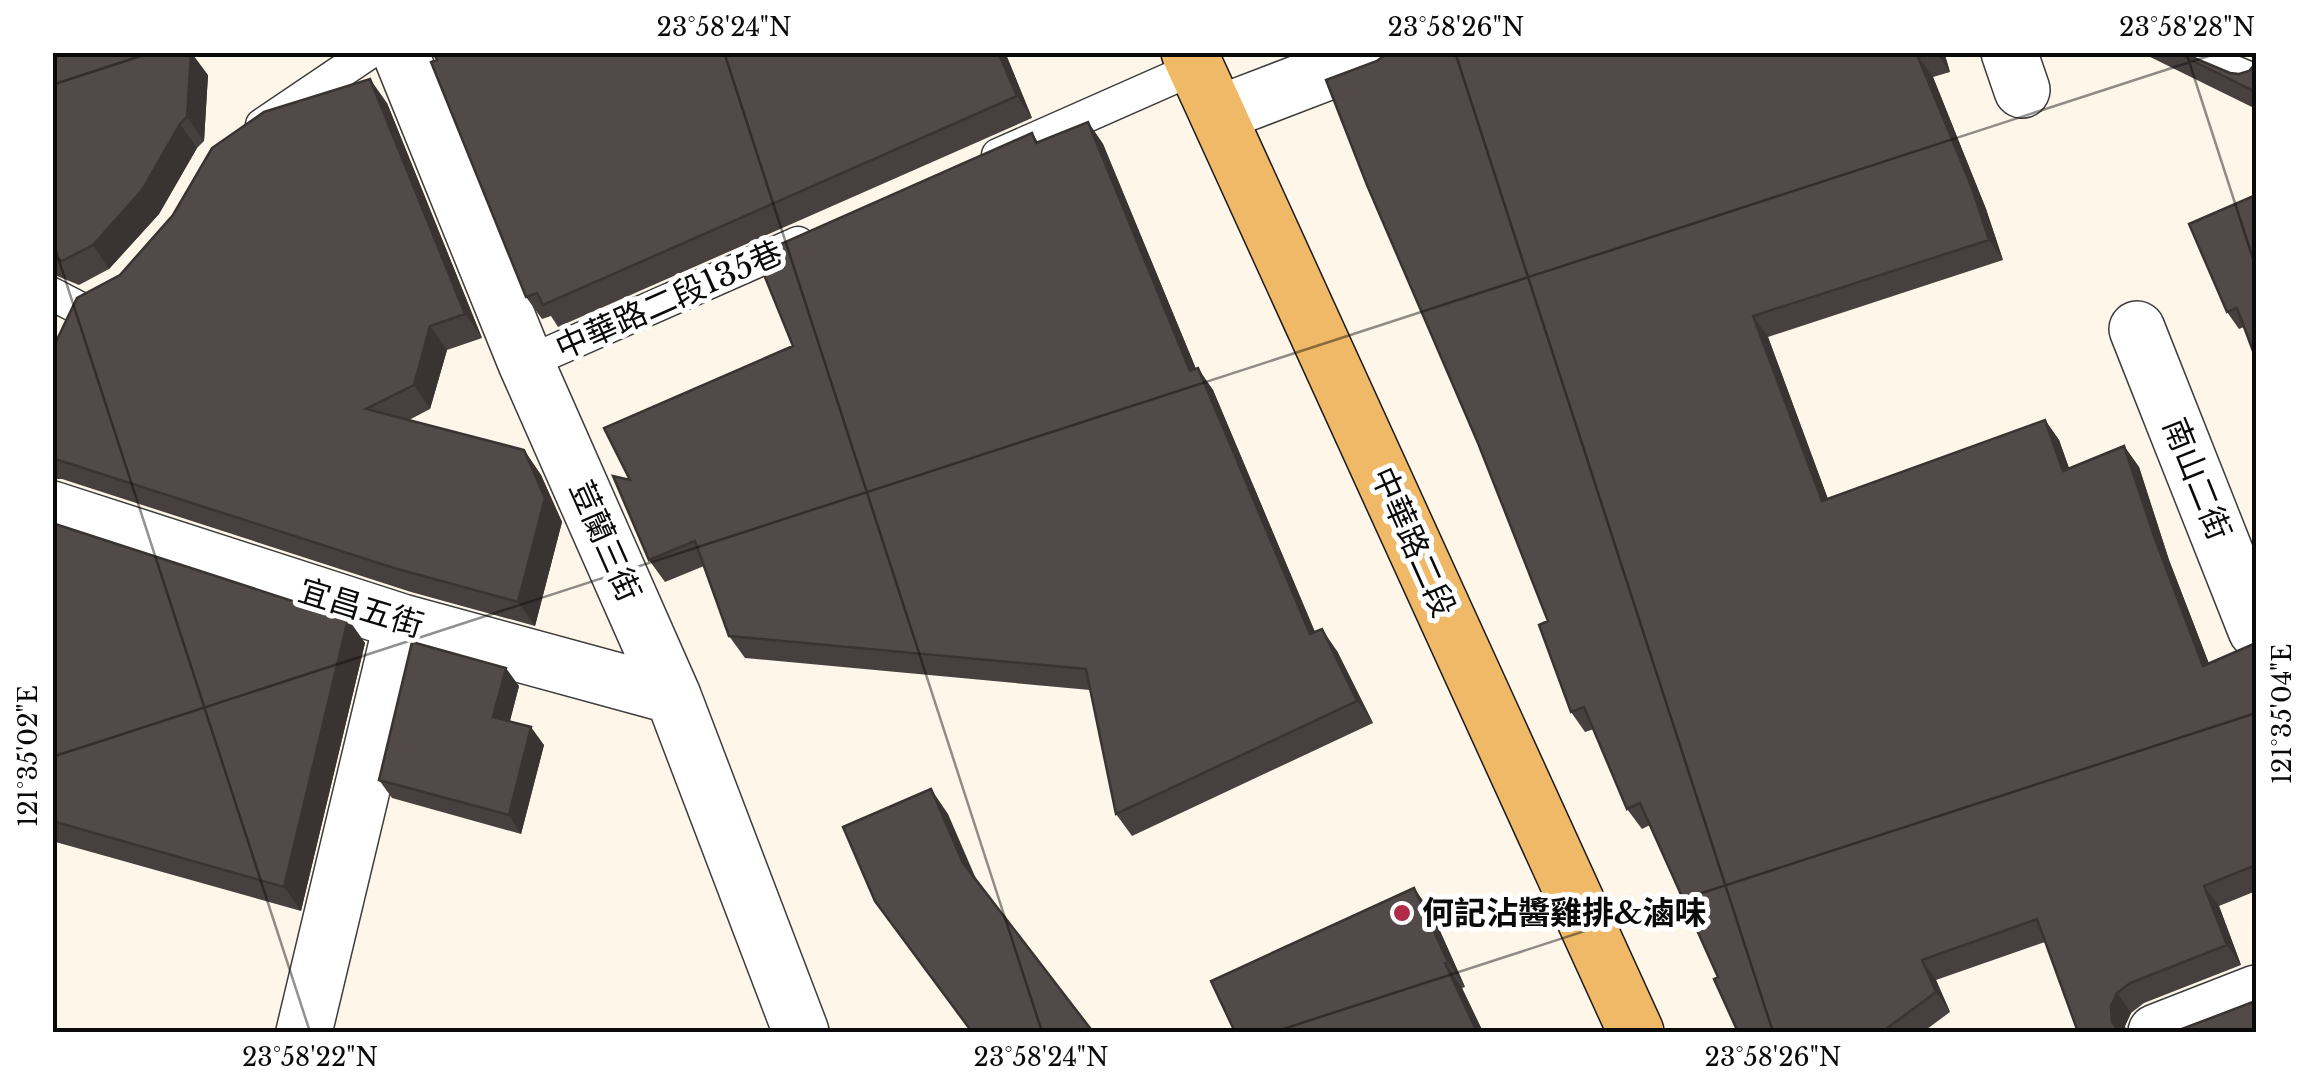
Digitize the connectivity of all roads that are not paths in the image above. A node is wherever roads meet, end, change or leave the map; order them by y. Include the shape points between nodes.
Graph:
1 (370, 52) edge
2 (400, 52) edge
3 (1380, 52) edge
4 (2186, 52) edge
5 (1201, 78) edge
6 (2256, 81) edge
7 (245, 137) edge
8 (978, 163) edge
9 (834, 227) edge
10 (2138, 329) dead end
11 (526, 362) junction
12 (52, 509) edge
13 (402, 622) junction
14 (2256, 630) edge
15 (673, 696) junction
16 (2256, 993) edge
17 (304, 1032) edge
18 (801, 1032) edge
19 (1636, 1032) edge
20 (2156, 1032) edge

1 - 7 lane
2 - 11 street, 荳蘭三街
3 - 5 street
4 - 6 lane
5 - 8 lane
5 - 19 main road, 中華路二段
9 - 11 lane, 中華路二段135巷
10 - 14 street, 南山二街
11 - 15 street, 荳蘭三街
12 - 13 street, 宜昌五街
13 - 15 street, 宜昌五街
13 - 17 street
15 - 18 street, 荳蘭三街
16 - 20 street

